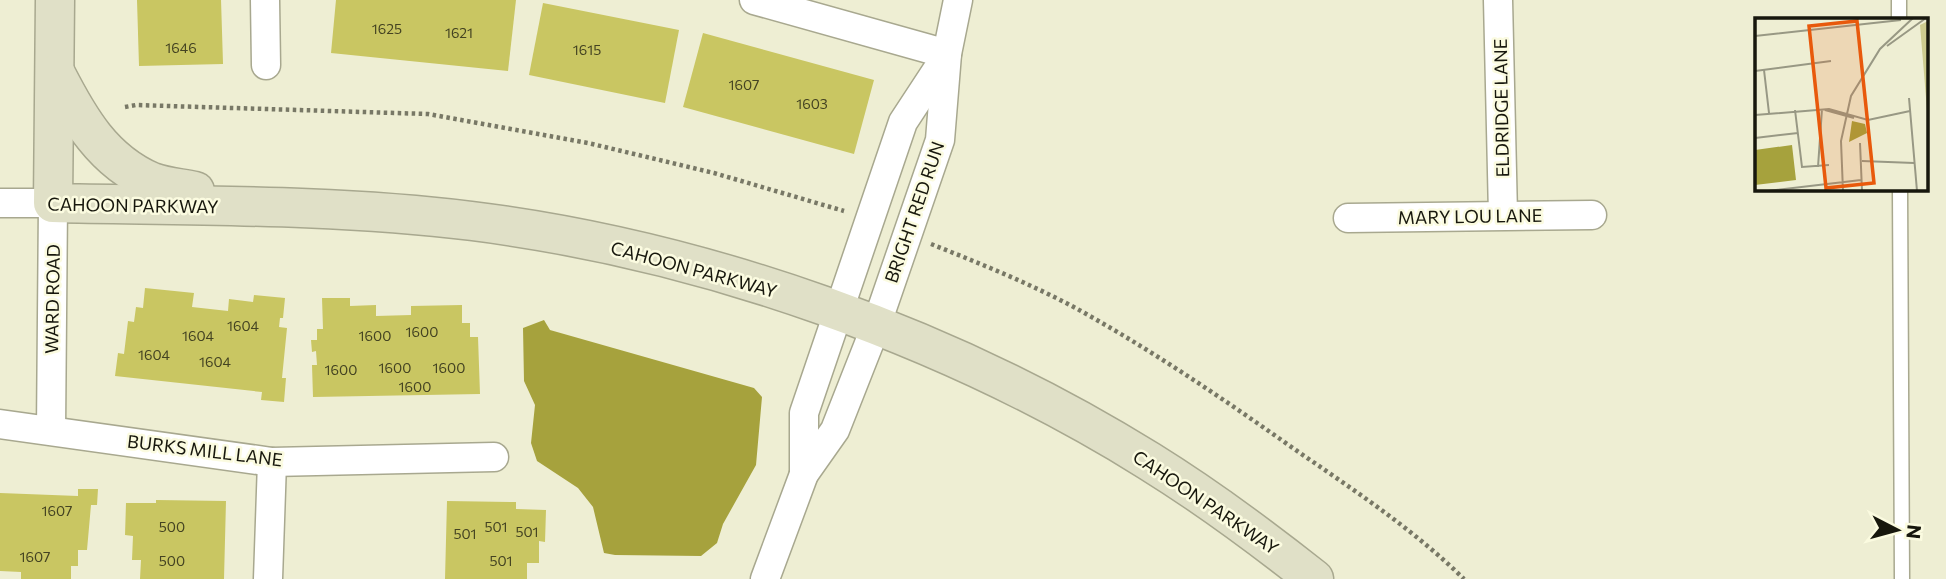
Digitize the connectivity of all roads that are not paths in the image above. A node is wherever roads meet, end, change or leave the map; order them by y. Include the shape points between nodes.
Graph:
1 (55, 0) edge
2 (265, 0) edge
3 (754, 0) edge
4 (958, 0) edge
5 (1498, 0) edge
6 (1899, 0) edge
7 (1899, 18) edge
8 (947, 54) junction
9 (266, 65) dead end
10 (54, 71) junction
11 (1900, 191) edge
12 (0, 203) edge
13 (53, 203) junction
14 (269, 207) junction
15 (1503, 215) junction
16 (1592, 215) dead end
17 (1348, 218) dead end
18 (839, 312) junction
19 (876, 326) junction
20 (0, 424) edge
21 (51, 430) junction
22 (494, 457) dead end
23 (272, 462) junction
24 (804, 474) junction
25 (268, 579) edge
26 (765, 579) edge
27 (1314, 579) edge
28 (1902, 579) edge

1 - 10 street, WARD ROAD
2 - 9 street
3 - 8 street
4 - 8 street, BRIGHT RED RUN
5 - 15 street, ELDRIDGE LANE
6 - 7 lane
8 - 18 street, BRIGHT RED RUN via 902,122
8 - 19 street, BRIGHT RED RUN via 940,140
10 - 13 street, WARD ROAD
10 - 14 street via 92,136 132,171 155,183
11 - 28 lane
12 - 13 street, CAHOON PARKWAY
13 - 14 street, CAHOON PARKWAY
13 - 21 street, WARD ROAD
14 - 18 street, CAHOON PARKWAY via 470,221 546,233 687,264
15 - 16 street, MARY LOU LANE
15 - 17 street, MARY LOU LANE
18 - 19 street, CAHOON PARKWAY
18 - 24 street, BRIGHT RED RUN via 804,413
19 - 24 street, BRIGHT RED RUN via 835,430
19 - 27 street, CAHOON PARKWAY via 992,376 1138,454 1258,534
20 - 21 street, BURKS MILL LANE
21 - 23 street, BURKS MILL LANE
22 - 23 street, BURKS MILL LANE
23 - 25 street
24 - 26 street

